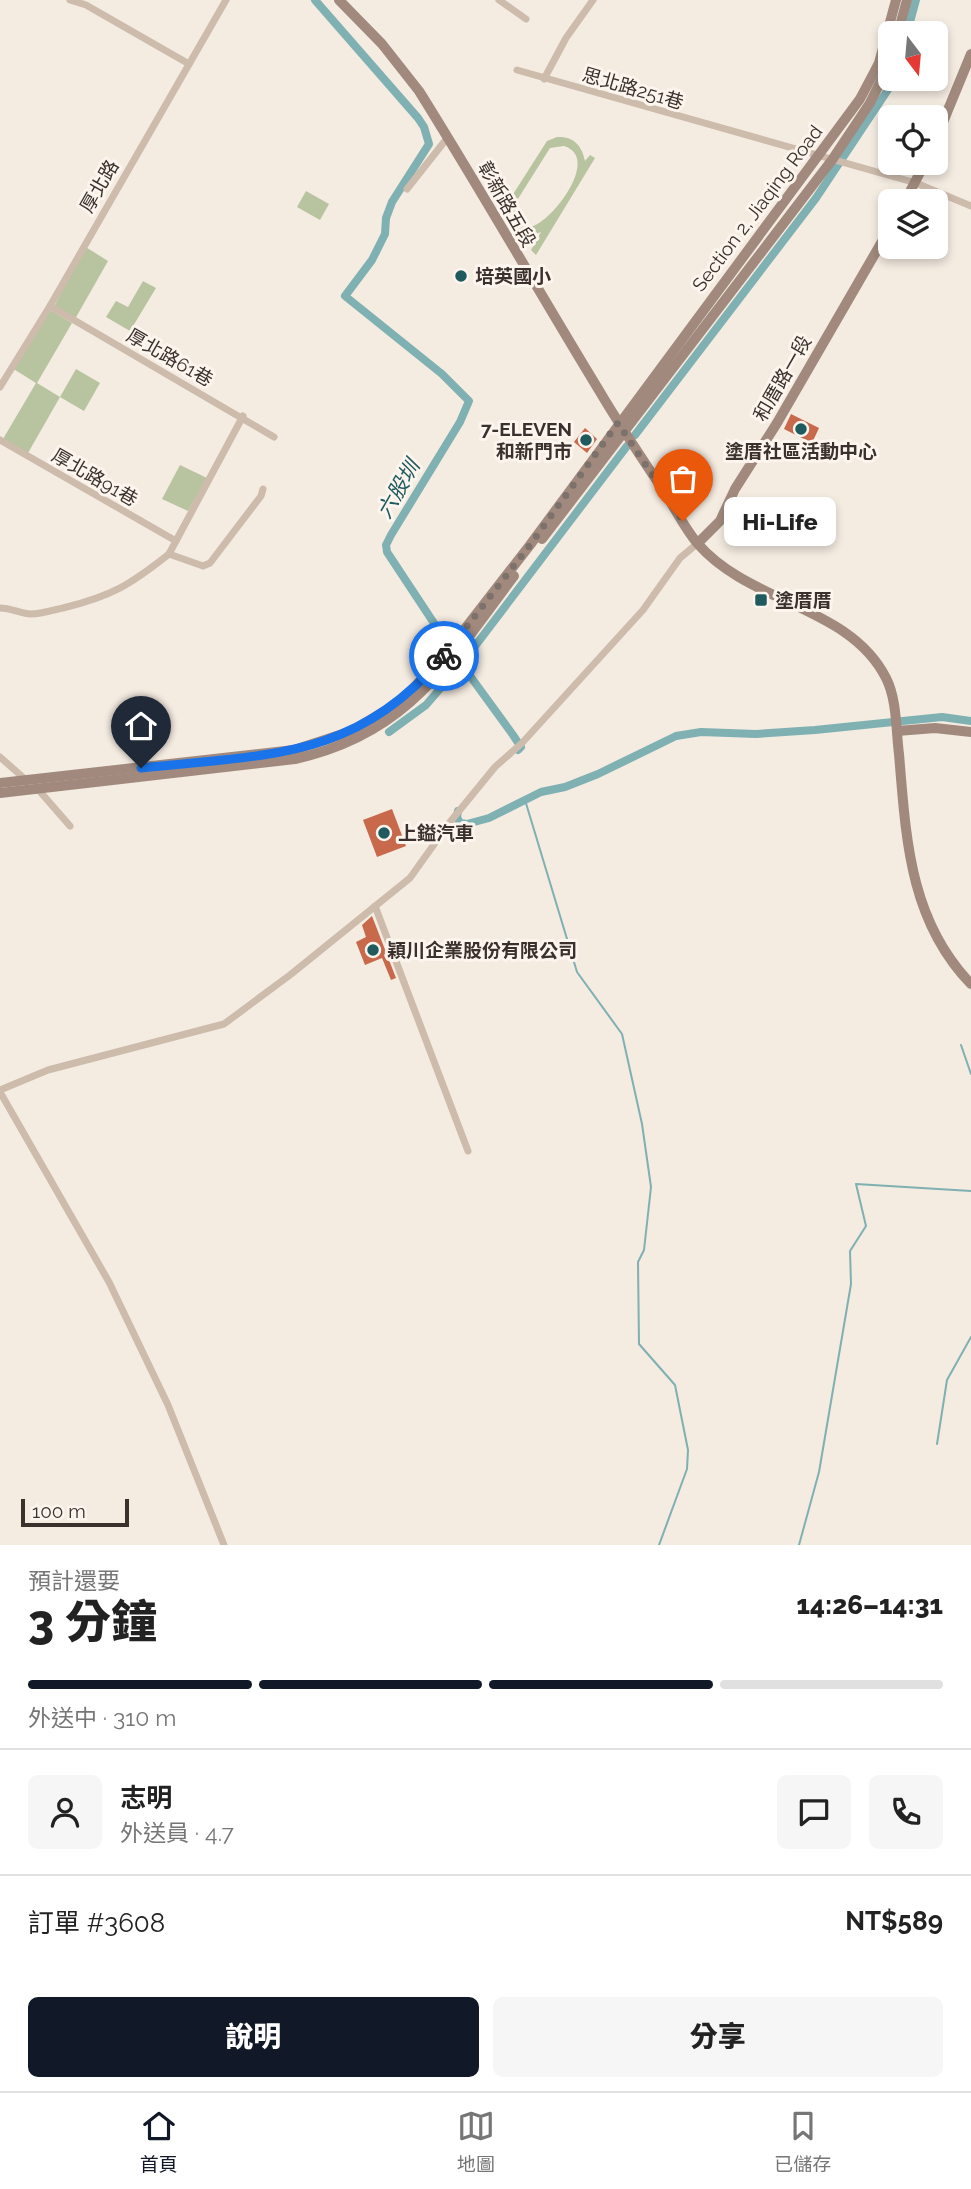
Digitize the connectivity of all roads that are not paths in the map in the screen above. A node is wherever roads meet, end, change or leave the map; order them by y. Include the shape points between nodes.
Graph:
1 (70, 0) edge
2 (226, 0) edge
3 (339, 0) edge
4 (499, 0) edge
5 (593, 0) edge
6 (896, 0) edge
7 (907, 0) edge
8 (526, 19) dead end
9 (901, 21) edge
10 (971, 54) edge
11 (189, 64) junction
12 (517, 70) dead end
13 (544, 79) junction
14 (878, 87) edge
15 (948, 110) edge
16 (448, 137) junction
17 (817, 156) junction
18 (838, 162) junction
19 (920, 175) edge
20 (916, 183) junction
21 (912, 189) edge
22 (407, 190) dead end
23 (971, 206) edge
24 (878, 249) edge
25 (50, 306) junction
26 (0, 387) edge
27 (243, 416) junction
28 (621, 427) junction
29 (274, 437) dead end
30 (0, 440) edge
31 (263, 489) dead end
32 (176, 541) junction
33 (698, 543) junction
34 (169, 554) junction
35 (0, 608) edge
36 (428, 641) dead end
37 (446, 660) junction
38 (897, 731) junction
39 (971, 732) edge
40 (0, 757) edge
41 (26, 780) junction
42 (0, 783) edge
43 (38, 789) junction
44 (0, 793) edge
45 (69, 826) dead end
46 (375, 906) junction
47 (971, 984) edge
48 (0, 1091) edge
49 (468, 1152) dead end
50 (224, 1545) edge

1 - 11 street
2 - 11 street, 厚北路
3 - 16 street, 彰新路五段 via 390,54
4 - 8 street
5 - 13 street
6 - 17 street, Section 2, Jiaqing Road via 879,63 860,99
7 - 9 street
10 - 15 street
11 - 25 street, 厚北路
12 - 13 street, 思北路251巷
13 - 17 street, 思北路251巷
14 - 18 street, Section 2, Jiaqing Road
16 - 22 street
16 - 28 street, 彰新路五段
17 - 18 street, 思北路251巷
17 - 28 street, Section 2, Jiaqing Road
18 - 20 street, 思北路251巷
18 - 28 street, Section 2, Jiaqing Road
19 - 20 street
20 - 21 street
20 - 23 street, 思北路251巷
24 - 33 street, 和厝路一段 via 720,521
25 - 26 street, 厚北路
25 - 27 street, 厚北路61巷
27 - 29 street, 厚北路61巷
27 - 32 street
28 - 33 street, 彰新路五段
28 - 37 street
30 - 32 street, 厚北路91巷
31 - 34 street via 210,563 203,566
32 - 34 street
33 - 38 street, 彰新路五段 via 746,582 839,628 867,648 888,681
33 - 46 street via 680,558 643,610 468,799 410,878
34 - 35 street via 130,583 95,600 29,614
36 - 37 street
37 - 41 street via 401,701 369,722 312,746
37 - 43 street via 410,704 387,722 322,753
38 - 39 street
38 - 47 street, 彰新路五段 via 914,882 939,940
40 - 41 street
41 - 42 street
41 - 43 street
43 - 44 street
43 - 45 street
46 - 48 street via 224,1024 48,1070
46 - 49 street
48 - 50 street via 109,1282 168,1405

